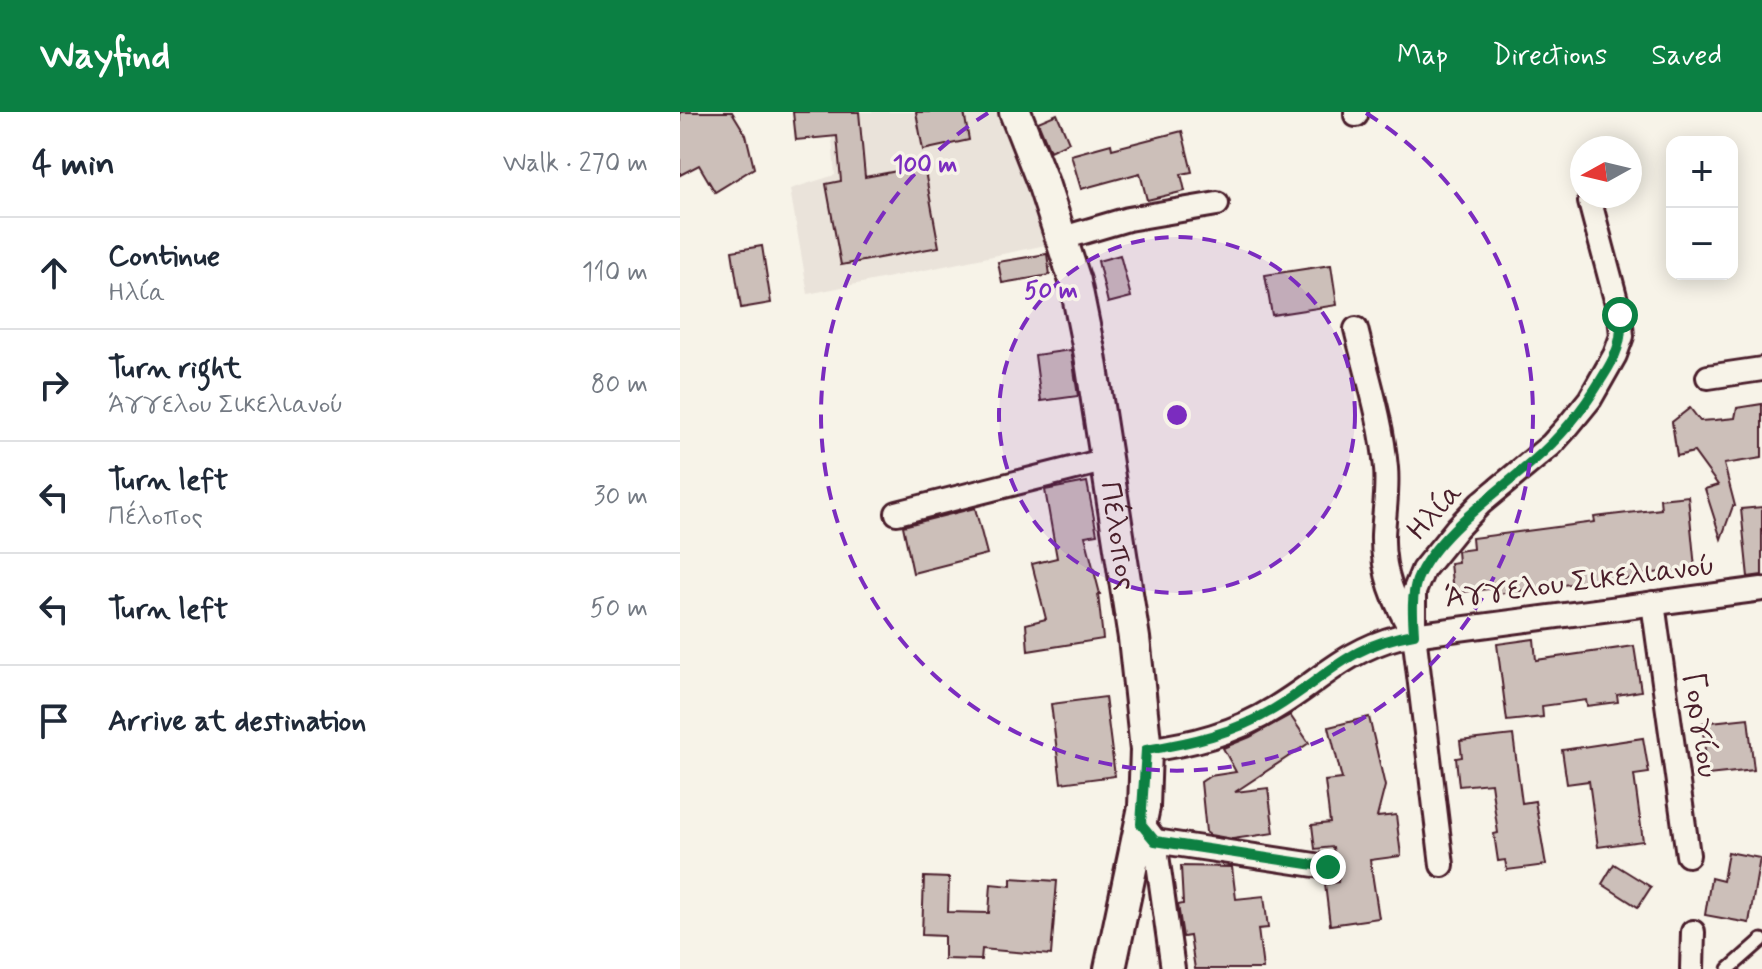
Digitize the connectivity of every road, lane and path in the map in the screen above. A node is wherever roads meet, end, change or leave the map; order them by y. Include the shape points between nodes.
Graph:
1 (1015, 112) edge
2 (1217, 204) dead end
3 (1592, 208) edge
4 (1063, 238) junction
5 (1356, 329) dead end
6 (1762, 369) edge
7 (1708, 377) dead end
8 (1107, 460) junction
9 (897, 513) dead end
10 (1762, 589) edge
11 (1653, 603) junction
12 (1414, 634) junction
13 (1146, 750) junction
14 (1148, 832) junction
15 (1688, 855) dead end
16 (1442, 865) dead end
17 (1328, 867) dead end
18 (1693, 932) dead end
19 (1762, 940) edge
20 (1110, 969) edge
21 (1173, 969) edge
22 (1692, 969) edge
23 (1729, 969) edge

1 - 4 street, Πέλοπος
2 - 4 street via 1128,219
3 - 12 street, Ηλία via 1620,315 1622,336 1615,355 1590,399 1560,436 1481,503 1431,558 1414,592
4 - 8 street, Πέλοπος via 1088,343
5 - 12 street via 1385,461 1387,578
6 - 7 street
8 - 9 street
8 - 13 street, Πέλοπος
10 - 11 street, Άγγελου Σικελιανού
11 - 12 street, Άγγελου Σικελιανού
11 - 15 street, Γοργίου
12 - 13 street, Άγγελου Σικελιανού via 1352,654 1248,723 1200,741
12 - 16 street, Ηλία
13 - 14 street, Πέλοπος
14 - 17 street
14 - 20 street, Πέλοπος
14 - 21 street
18 - 22 street
19 - 23 lane

